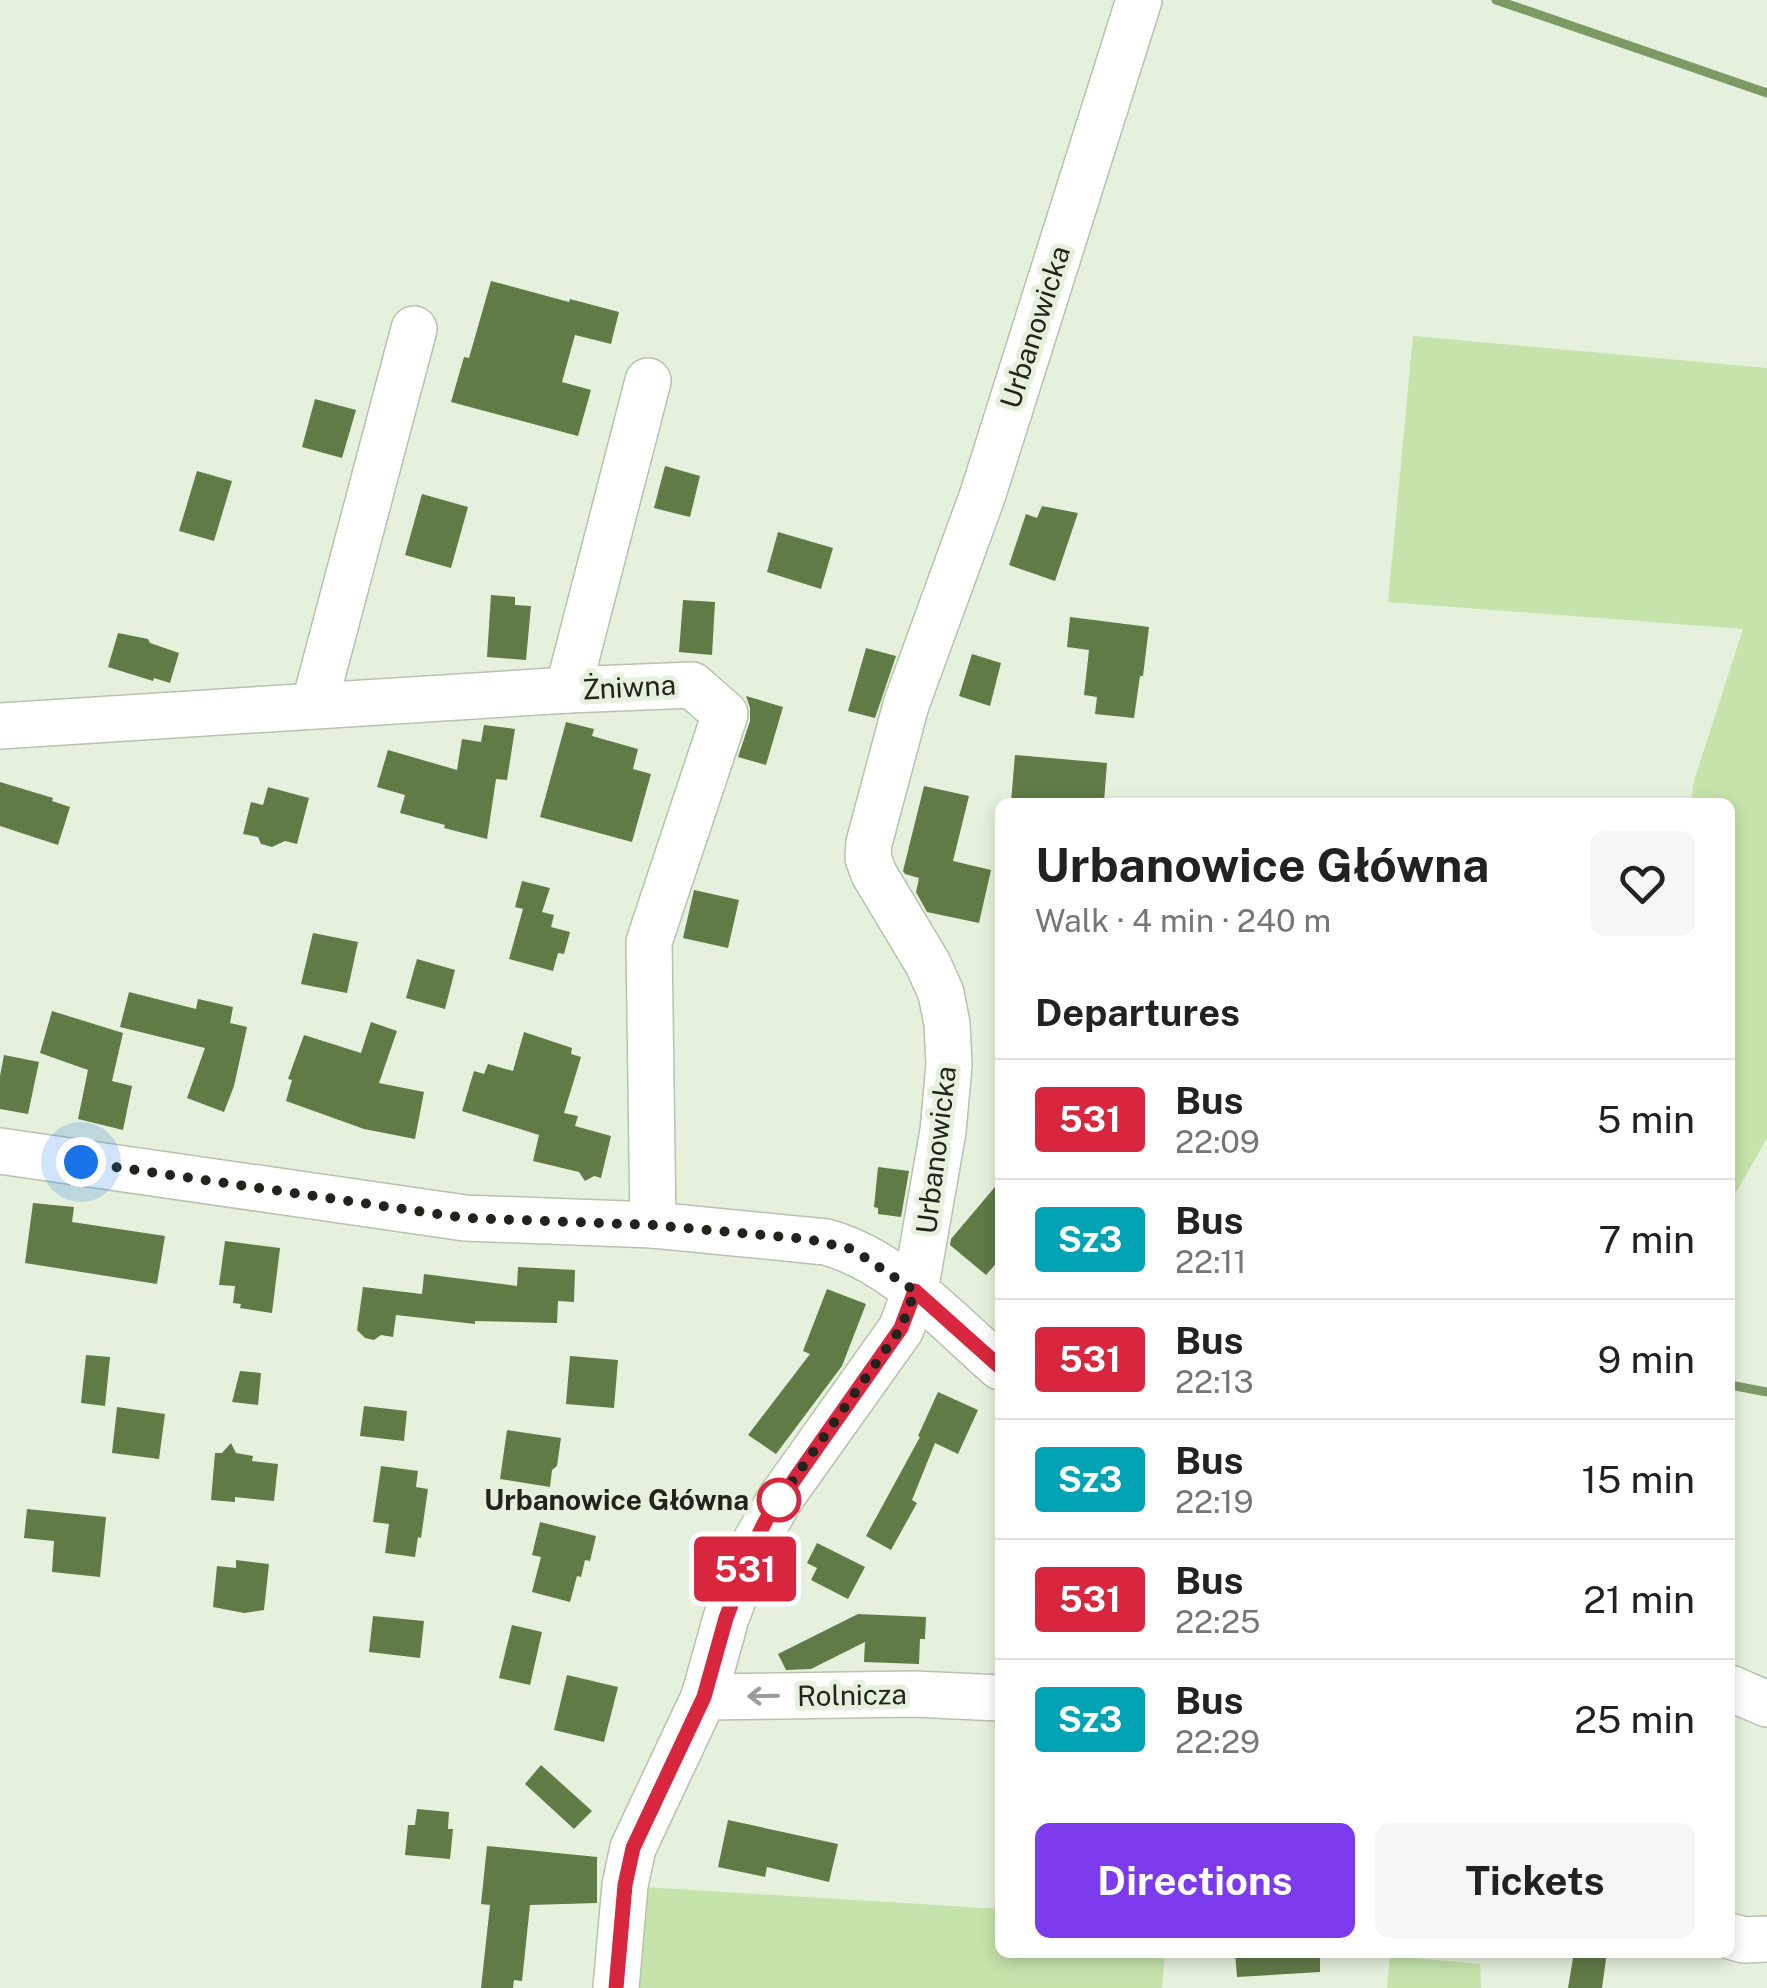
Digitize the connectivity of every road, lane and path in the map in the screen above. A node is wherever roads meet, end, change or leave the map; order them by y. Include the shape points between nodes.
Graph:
1 (1139, 0) edge
2 (414, 329) dead end
3 (648, 381) dead end
4 (568, 690) junction
5 (314, 706) junction
6 (0, 726) edge
7 (0, 1151) edge
8 (652, 1225) junction
9 (915, 1291) junction
10 (995, 1363) edge
11 (1735, 1690) edge
12 (704, 1697) junction
13 (995, 1698) edge
14 (1767, 1704) edge
15 (1735, 1937) edge
16 (1767, 1939) edge
17 (616, 1988) edge

1 - 9 street, Urbanowicka via 983,494 906,705 869,843 874,874 928,964 947,1024 944,1131
2 - 5 street
3 - 4 street
4 - 5 street, Żniwna
4 - 8 street, Żniwna via 692,684 725,714 649,942
5 - 6 street, Żniwna
7 - 8 street via 465,1218
8 - 9 street via 826,1242 852,1249
9 - 10 street
9 - 12 street, Urbanowicka via 901,1328 766,1520 726,1618
11 - 14 street
13 -> 12 street, Rolnicza
12 - 17 street, Urbanowicka via 633,1848
15 - 16 street

